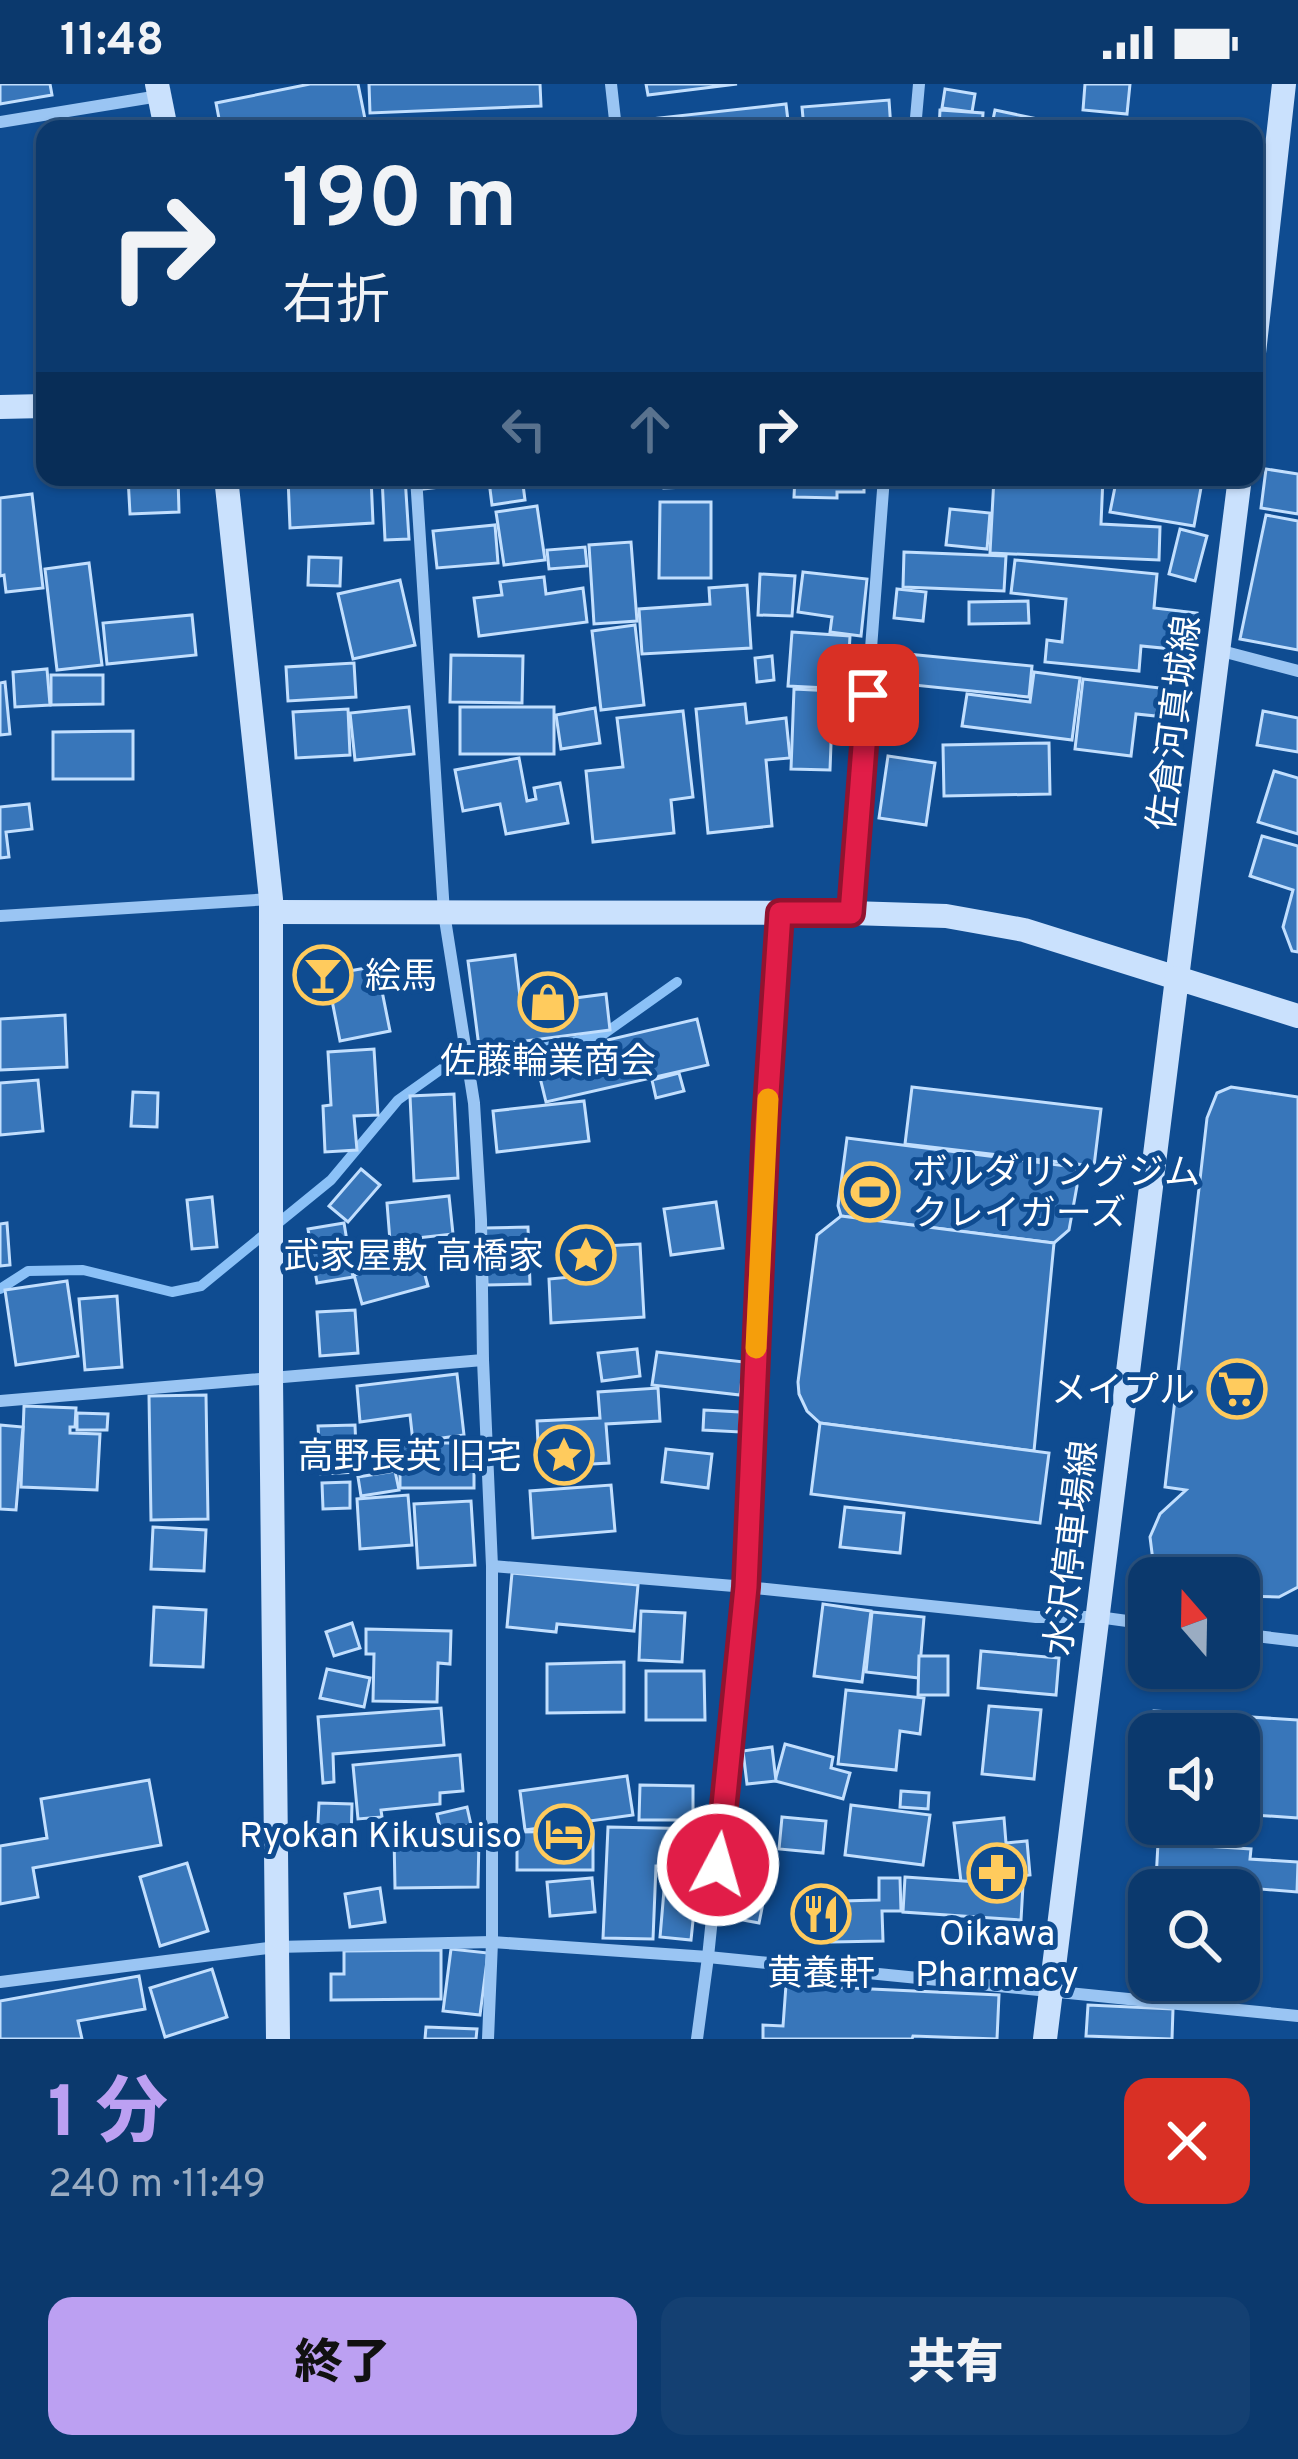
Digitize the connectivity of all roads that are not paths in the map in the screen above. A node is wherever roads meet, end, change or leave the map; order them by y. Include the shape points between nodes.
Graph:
1 (611, 84) edge
2 (920, 84) edge
3 (1284, 84) edge
4 (158, 90) edge
5 (164, 120) edge
6 (615, 120) edge
7 (916, 120) edge
8 (0, 122) edge
9 (1287, 153) edge
10 (1263, 298) edge
11 (0, 406) edge
12 (36, 406) edge
13 (227, 486) edge
14 (417, 486) edge
15 (883, 486) edge
16 (1239, 486) edge
17 (1218, 650) junction
18 (1298, 671) edge
19 (271, 906) junction
20 (444, 913) junction
21 (780, 913) junction
22 (851, 913) junction
23 (0, 916) edge
24 (1178, 977) junction
25 (1298, 1016) edge
26 (483, 1360) junction
27 (272, 1379) junction
28 (0, 1401) edge
29 (492, 1567) junction
30 (746, 1587) junction
31 (1098, 1618) junction
32 (1128, 1622) edge
33 (1260, 1636) edge
34 (1298, 1641) edge
35 (492, 1942) junction
36 (276, 1947) junction
37 (708, 1957) junction
38 (0, 1982) edge
39 (1051, 1993) junction
40 (1298, 2016) edge
41 (278, 2039) edge
42 (488, 2039) edge
43 (697, 2039) edge
44 (1046, 2039) edge

1 - 6 street
2 - 7 street
3 - 9 street
4 - 5 street
4 - 8 street
9 - 10 street
11 - 12 street
13 - 19 street
14 - 20 street
15 - 22 street
16 - 17 street, 佐倉河真城線
17 - 18 street
17 - 24 street, 佐倉河真城線
19 - 20 street
19 - 23 street
19 - 27 street
20 - 21 street
20 - 26 street via 474,1103
21 - 22 street
21 - 30 street
22 - 24 street via 946,916 1024,930
24 - 25 street
24 - 31 street, 水沢停車場線
26 - 27 street
26 - 29 street
27 - 28 street
27 - 36 street
29 - 30 street
29 - 35 street
30 - 31 street
30 - 37 street
31 - 32 street
31 - 39 street, 水沢停車場線
33 - 34 street
35 - 36 street
35 - 37 street
35 - 42 street
36 - 38 street
36 - 41 street
37 - 39 street
37 - 43 street
39 - 40 street
39 - 44 street, 水沢停車場線

